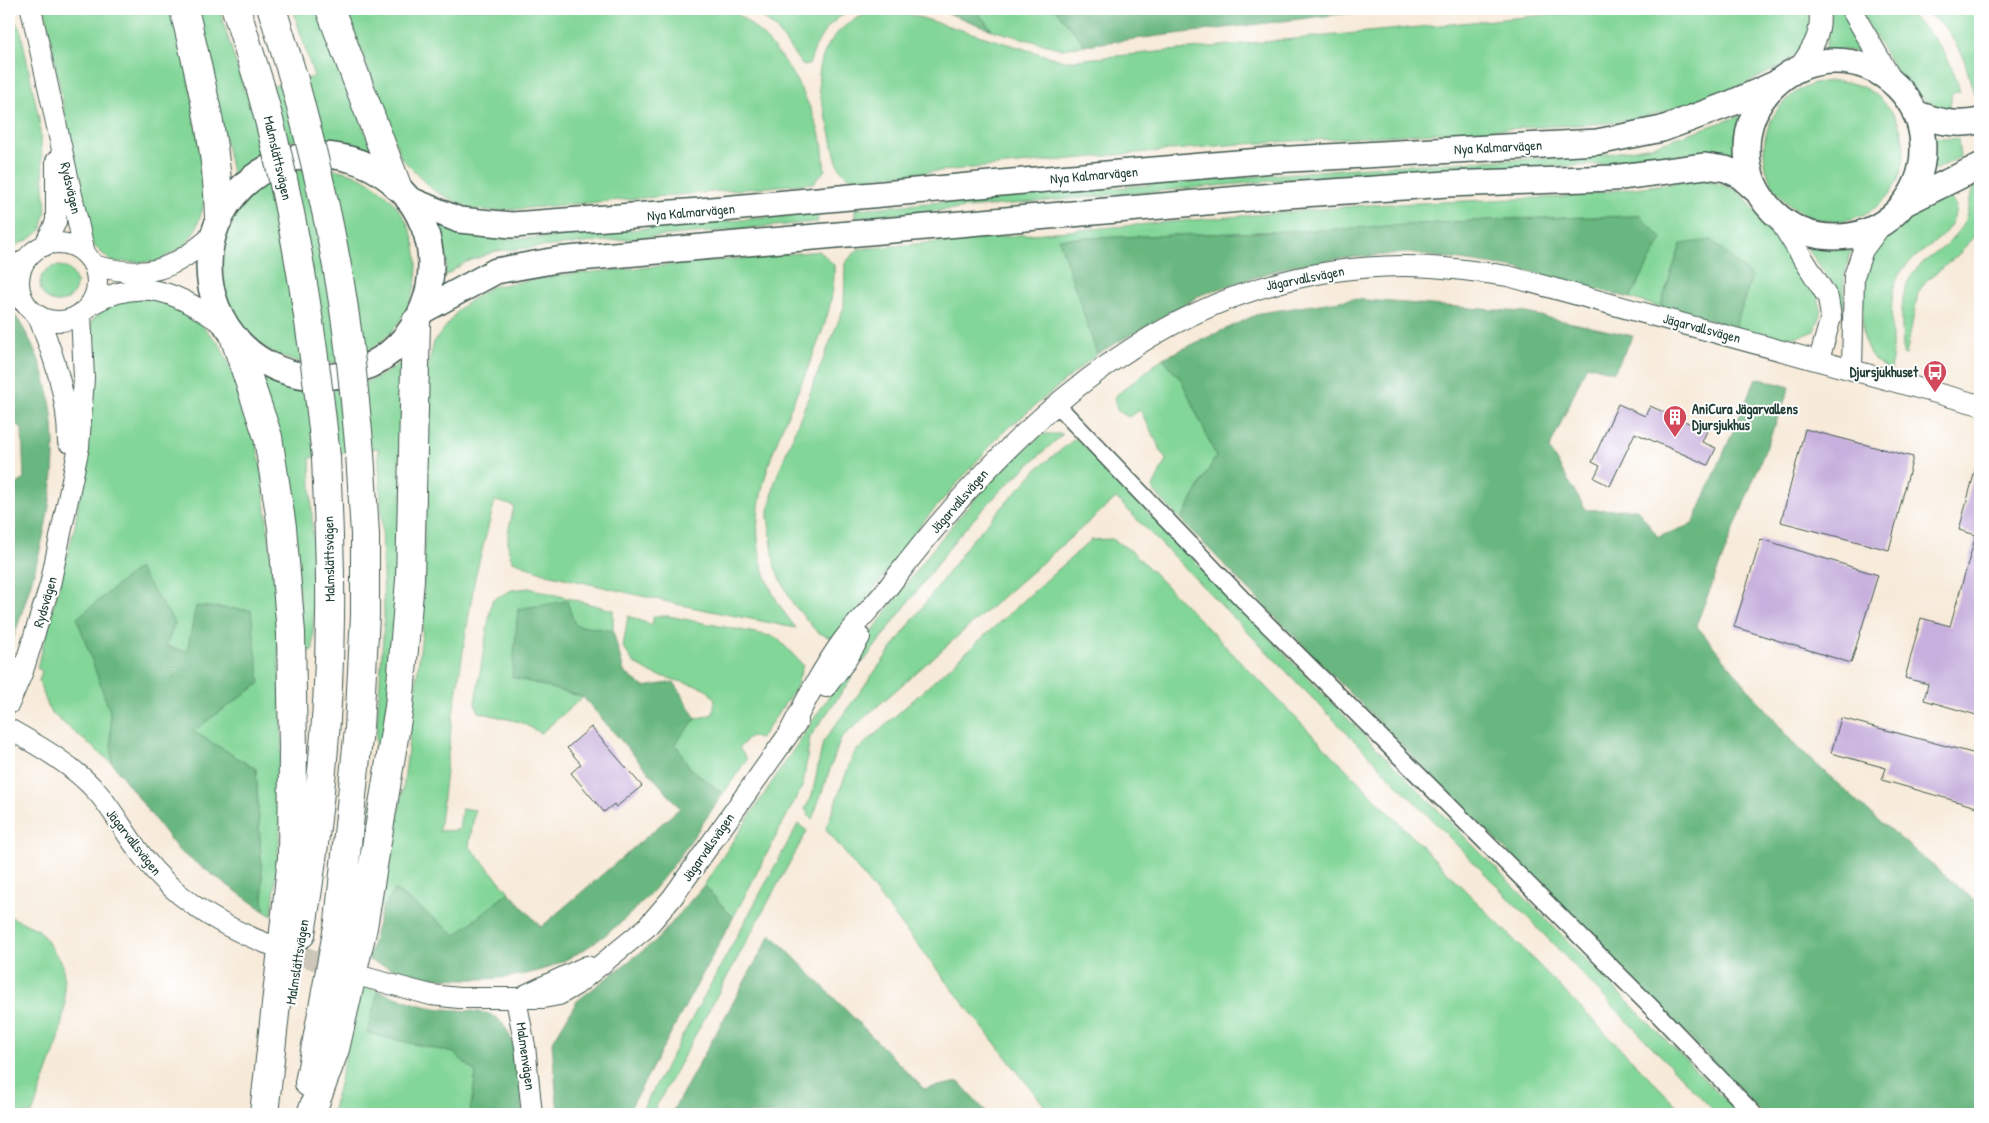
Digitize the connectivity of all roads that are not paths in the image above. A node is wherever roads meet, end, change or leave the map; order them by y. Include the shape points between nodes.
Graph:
1 (31, 9) edge
2 (184, 9) edge
3 (236, 9) edge
4 (272, 9) edge
5 (330, 9) edge
6 (1818, 9) edge
7 (1851, 9) edge
8 (1798, 68) junction
9 (1775, 84) junction
10 (1895, 85) junction
11 (1916, 113) junction
12 (1980, 121) edge
13 (56, 122) junction
14 (1980, 166) edge
15 (1756, 190) junction
16 (402, 192) junction
17 (1905, 203) junction
18 (1775, 214) junction
19 (1884, 223) junction
20 (216, 227) junction
21 (44, 246) junction
22 (89, 260) junction
23 (18, 261) edge
24 (9, 294) edge
25 (86, 309) junction
26 (33, 311) junction
27 (419, 317) junction
28 (230, 333) junction
29 (1819, 360) junction
30 (1852, 370) junction
31 (1056, 404) junction
32 (1980, 405) edge
33 (69, 497) junction
34 (9, 704) edge
35 (9, 729) edge
36 (268, 944) tunnel mouth
37 (364, 977) tunnel mouth
38 (516, 999) junction
39 (266, 1114) edge
40 (303, 1114) edge
41 (311, 1114) edge
42 (532, 1114) edge
43 (1754, 1114) edge

1 - 13 street, Rydsvägen
2 - 20 highway via 216,160
3 - 39 highway, Malmslättsvägen, bridge via 279,154 303,273 326,458 330,618 325,733 304,917 291,998
4 - 40 highway, bridge via 312,147 336,261 360,453 364,534 365,615 359,728 339,922
5 - 16 highway
6 - 8 street via 1818,39
7 - 10 street
8 - 9 main road
8 - 10 main road via 1818,62 1859,64 1878,72
9 - 15 main road via 1758,106 1748,134 1747,163
9 - 16 main road, Nya Kalmarvägen via 1662,129 1597,142 1273,160 512,225 459,220
10 - 11 main road
11 - 12 main road via 1955,125
11 - 17 main road via 1923,151 1921,169
13 - 21 street, Rydsvägen via 56,222
13 - 22 street, Rydsvägen
14 - 17 main road
15 - 18 main road
15 - 27 main road, Nya Kalmarvägen via 1739,175 1705,166 1613,178 1447,184 1294,195 557,260 513,267 476,280
16 - 20 main road, Nya Kalmarvägen via 368,166 352,160 317,155 300,157 283,161 252,178 234,196
16 - 27 main road, Nya Kalmarvägen via 423,224 430,253 430,282
17 - 19 main road
18 - 19 main road via 1802,231 1835,238 1852,236
18 - 29 street via 1828,298 1831,317
19 - 30 street via 1863,250 1854,276
20 - 22 street via 178,262 152,272 123,272
20 - 28 main road, Nya Kalmarvägen via 208,259 209,282 215,305
21 - 22 street via 74,246
21 - 23 street
22 - 25 street via 97,285
23 - 26 street via 21,293
24 - 26 street
25 - 26 street via 59,321
25 - 28 street via 109,294 125,290 155,290 185,300
25 - 33 street, Rydsvägen via 79,447
26 - 33 street, Rydsvägen via 58,369 64,397 68,423
27 - 28 main road, Nya Kalmarvägen via 405,338 376,363 358,371 320,378 283,372 265,364
27 - 41 highway via 410,580 399,707 363,927 335,1049
28 - 39 highway via 268,438 282,527 291,633 292,858
29 - 30 street, Jägarvallsvägen
29 - 31 street, Jägarvallsvägen via 1508,276 1434,266 1366,268 1262,286 1196,312 1137,345
30 - 32 street, Jägarvallsvägen
31 - 38 street, Jägarvallsvägen via 982,473 918,547 891,584 845,662 790,731 672,898 646,928 559,995
31 - 43 street via 1247,604 1653,1008
33 - 34 street, Rydsvägen via 50,585 23,672
35 - 36 street, Jägarvallsvägen via 50,752 84,780 98,794 144,859 185,899 217,921
37 - 38 street, Jägarvallsvägen via 431,995
38 - 42 street, Malmenvägen

